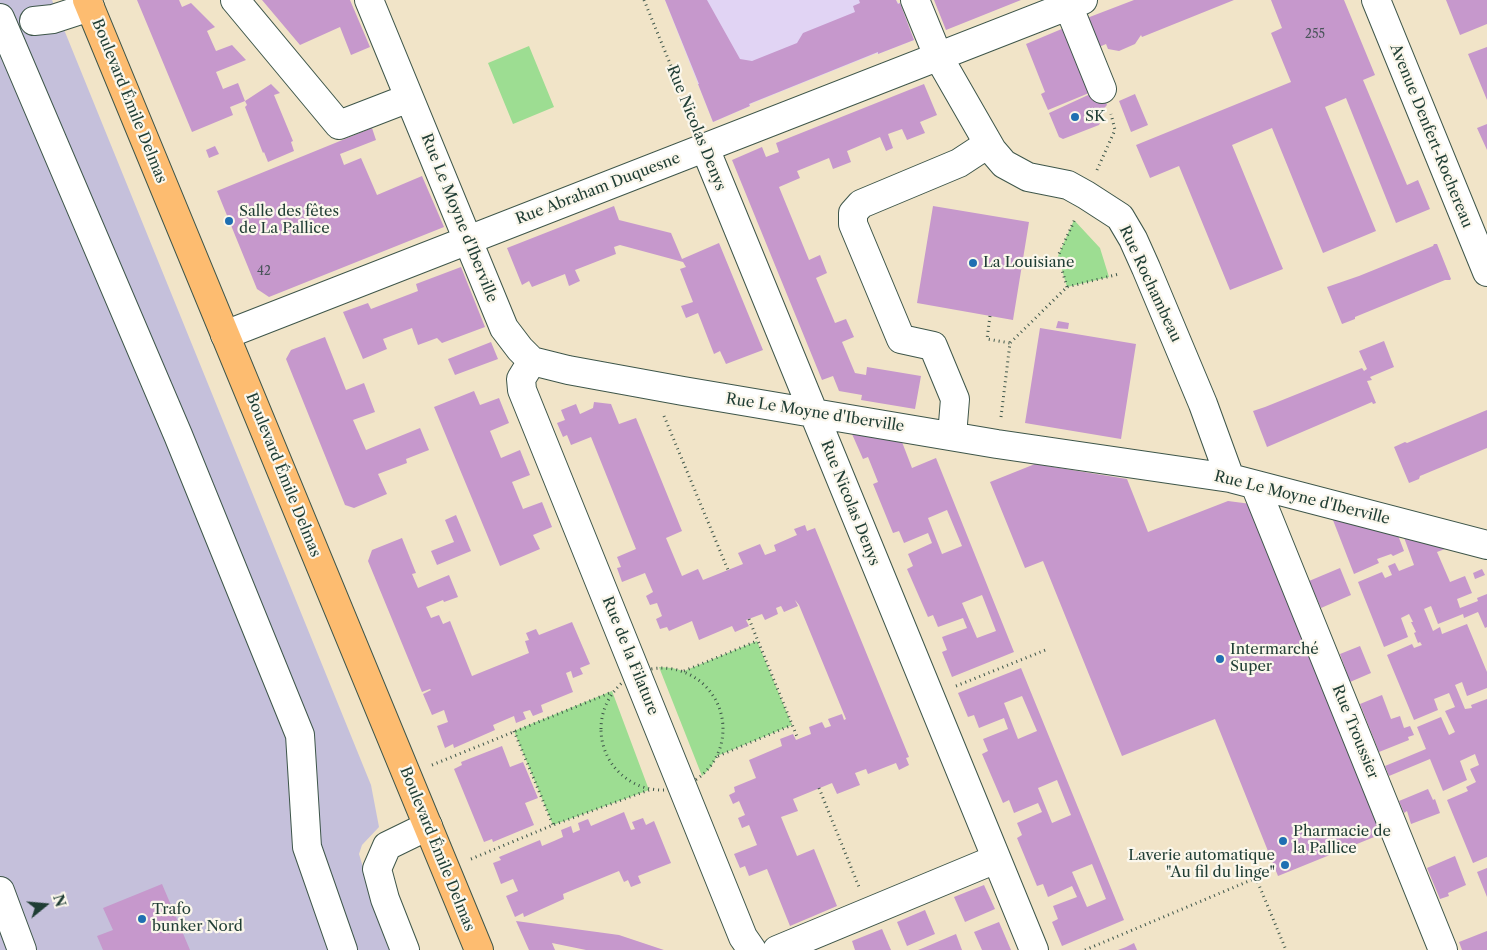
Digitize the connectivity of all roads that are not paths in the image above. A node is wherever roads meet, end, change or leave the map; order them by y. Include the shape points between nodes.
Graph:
1 (235, 0) edge
2 (369, 0) edge
3 (915, 0) edge
4 (1376, 0) edge
5 (1072, 2) edge
6 (89, 4) edge
7 (0, 18) edge
8 (34, 21) dead end
9 (938, 56) junction
10 (1102, 89) road end
11 (409, 98) junction
12 (988, 144) junction
13 (704, 148) junction
14 (468, 239) junction
15 (1487, 272) edge
16 (225, 335) junction
17 (532, 361) junction
18 (813, 412) junction
19 (952, 436) junction
20 (1230, 478) junction
21 (1256, 485) junction
22 (1487, 545) edge
23 (428, 826) junction
24 (996, 859) junction
25 (0, 891) edge
26 (22, 950) edge
27 (343, 950) edge
28 (405, 950) edge
29 (479, 950) edge
30 (752, 950) edge
31 (777, 950) edge
32 (1034, 950) edge
33 (1443, 950) edge

1 - 11 street via 338,125
2 - 11 street, Rue Le Moyne d'Iberville
3 - 9 street, Rue Rochambeau
4 - 15 street, Avenue Denfert-Rochereau
5 - 9 street, Rue Abraham Duquesne
5 - 10 street
6 - 8 street via 53,19
6 - 16 main road, Boulevard Émile Delmas
7 - 27 street via 178,435 300,735 307,846
9 - 12 street, Rue Rochambeau
9 - 13 street, Rue Abraham Duquesne
11 - 14 street, Rue Le Moyne d'Iberville
12 - 19 street via 958,163 861,204 853,213 853,224 901,340 933,346 954,399
12 - 20 street, Rue Rochambeau via 1004,164 1028,177 1068,185 1120,218 1146,268
13 - 14 street, Rue Abraham Duquesne
13 - 18 street, Rue Nicolas Denys
14 - 16 street, Rue Abraham Duquesne
14 - 17 street, Rue Le Moyne d'Iberville via 504,328
16 - 23 main road, Boulevard Émile Delmas
17 - 18 street, Rue Le Moyne d'Iberville
17 - 30 street, Rue de la Filature via 521,379 522,390
18 - 19 street, Rue Le Moyne d'Iberville
18 - 24 street, Rue Nicolas Denys
19 - 20 street, Rue Le Moyne d'Iberville
20 - 21 street, Rue Le Moyne d'Iberville
21 - 22 street, Rue Le Moyne d'Iberville
21 - 33 street, Rue Troussier
23 - 28 street via 387,846 377,869
23 - 29 main road, Boulevard Émile Delmas
24 - 31 street
24 - 32 street, Rue Nicolas Denys
25 - 26 street

